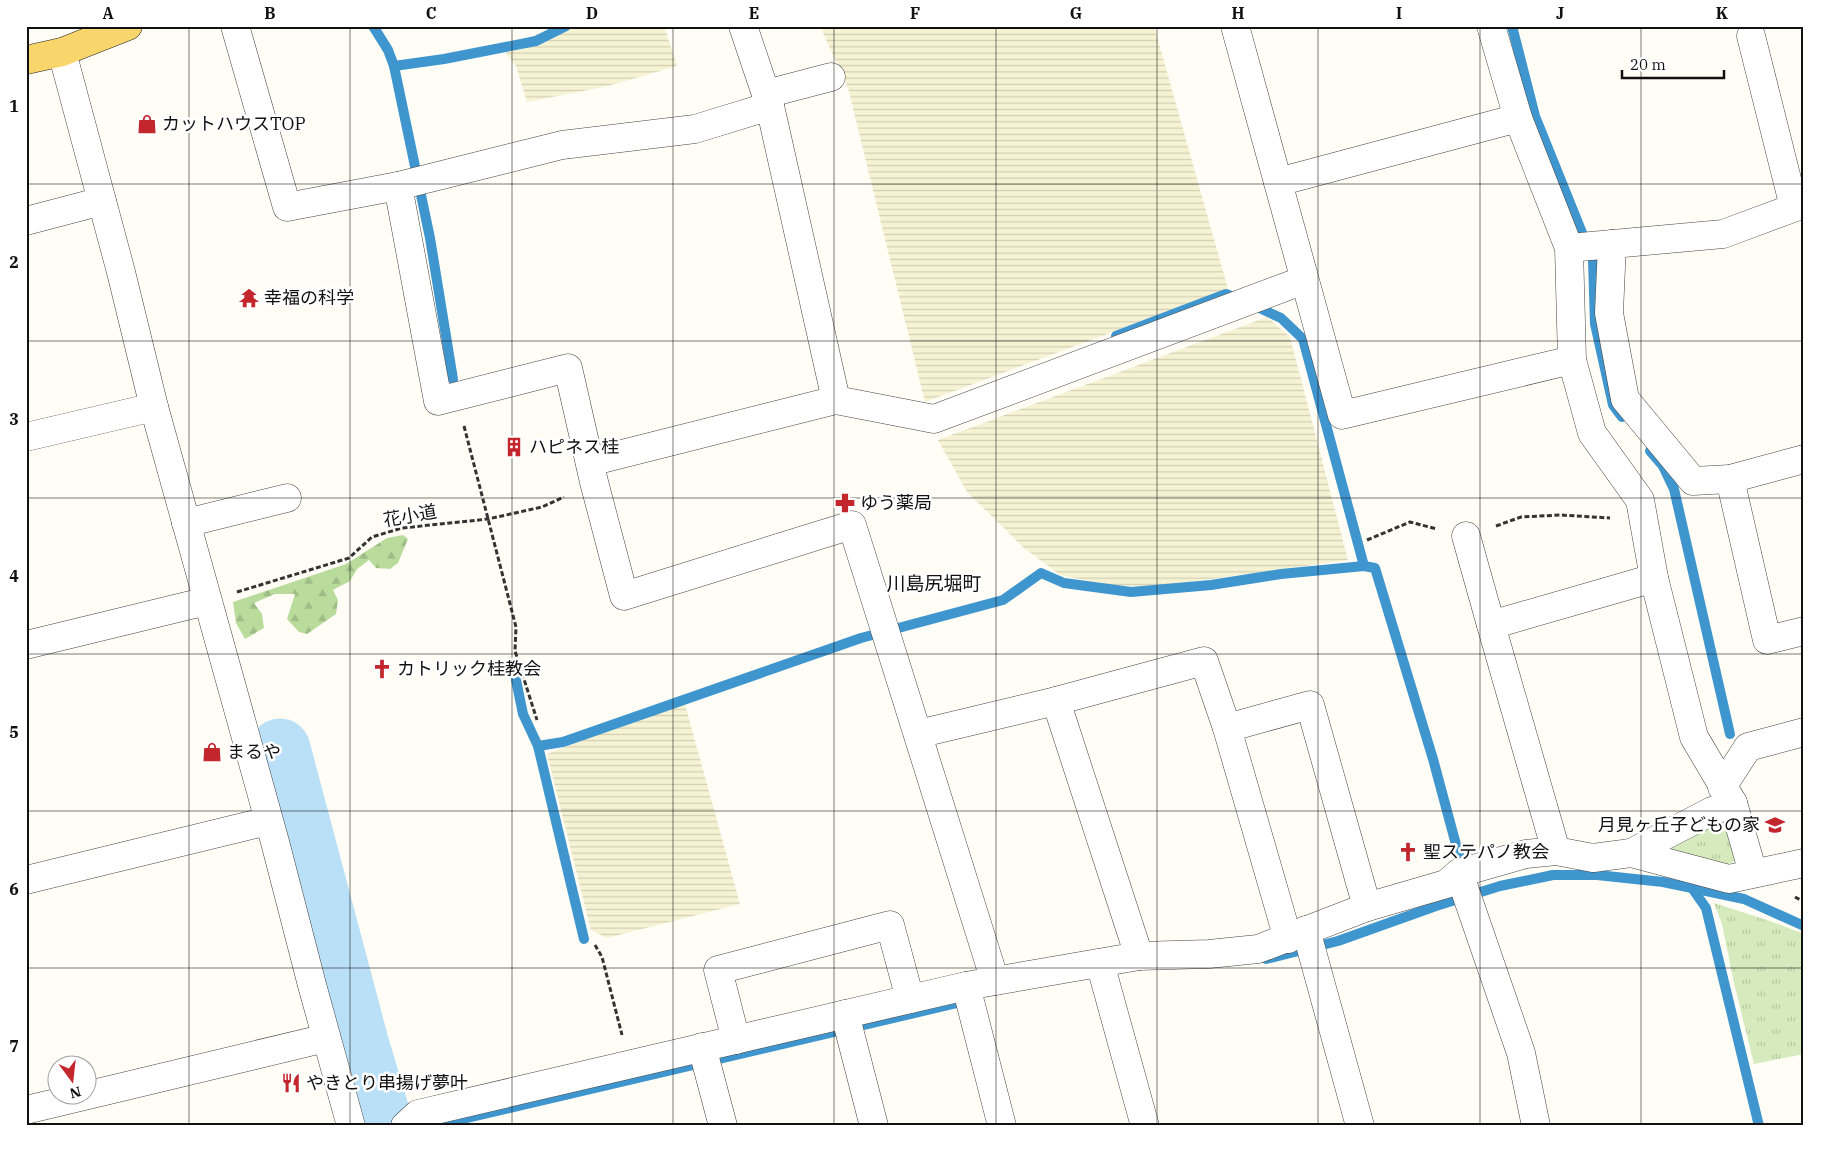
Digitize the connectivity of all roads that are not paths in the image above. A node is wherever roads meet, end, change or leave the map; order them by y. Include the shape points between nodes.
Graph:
1 (128, 26) edge
2 (235, 26) edge
3 (743, 26) edge
4 (1235, 26) edge
5 (1491, 26) edge
6 (1751, 36) dead end
7 (62, 52) junction
8 (26, 60) edge
9 (831, 77) dead end
10 (768, 100) junction
11 (1518, 118) junction
12 (1278, 182) junction
13 (411, 183) junction
14 (102, 201) junction
15 (1799, 206) edge
16 (26, 221) edge
17 (1588, 247) junction
18 (1304, 280) junction
19 (1572, 360) junction
20 (836, 400) junction
21 (154, 407) junction
22 (26, 436) edge
23 (1804, 459) edge
24 (592, 472) junction
25 (1730, 479) junction
26 (287, 498) dead end
27 (186, 524) junction
28 (1466, 536) road end
29 (1654, 578) junction
30 (207, 601) junction
31 (1491, 625) junction
32 (1804, 631) edge
33 (26, 645) edge
34 (1056, 702) junction
35 (1226, 728) junction
36 (1804, 732) edge
37 (918, 734) junction
38 (1727, 795) junction
39 (268, 821) junction
40 (1556, 851) junction
41 (1631, 853) junction
42 (1804, 863) edge
43 (1459, 873) junction
44 (1753, 873) junction
45 (26, 880) edge
46 (1367, 908) junction
47 (1304, 942) junction
48 (1139, 956) junction
49 (1100, 963) junction
50 (995, 981) junction
51 (966, 986) junction
52 (910, 999) junction
53 (845, 1014) junction
54 (326, 1038) junction
55 (736, 1040) junction
56 (702, 1047) junction
57 (26, 1110) edge
58 (351, 1126) edge
59 (405, 1126) edge
60 (723, 1126) edge
61 (874, 1126) edge
62 (1002, 1126) edge
63 (1145, 1126) edge
64 (1360, 1126) edge
65 (1536, 1126) edge

1 - 7 main road
2 - 13 street via 287,207
3 - 10 street
4 - 12 street
5 - 11 street
6 - 15 street
7 - 8 main road
7 - 14 street
9 - 10 street
10 - 13 street via 695,129 562,145
10 - 20 street
11 - 12 street
11 - 17 street
12 - 18 street
13 - 24 street via 438,401 568,368
14 - 16 street
14 - 21 street
15 - 17 street via 1722,234
17 - 19 street
17 - 25 street via 1609,314 1625,399 1693,481
18 - 19 street via 1342,415
18 - 20 street via 934,419
19 - 29 street via 1592,433 1640,500
20 - 24 street
21 - 22 street
21 - 27 street
23 - 25 street
24 - 37 street via 624,596 852,525
25 - 32 street via 1767,640
26 - 27 street
27 - 30 street
28 - 31 street
29 - 31 street
29 - 38 street via 1694,737
30 - 33 street
30 - 39 street
31 - 40 street
34 - 35 street via 1204,661
34 - 37 street
34 - 48 street
35 - 46 street via 1310,705
35 - 47 street
36 - 38 street via 1748,747
37 - 50 street
38 - 41 street via 1712,811
38 - 44 street
39 - 45 street
39 - 54 street
40 - 41 street via 1594,858
40 - 43 street via 1526,854
41 - 44 street via 1729,879
42 - 44 street
43 - 46 street via 1446,884
43 - 65 street via 1521,1053
46 - 47 street
47 - 48 street via 1209,954
47 - 64 street
48 - 49 street
49 - 50 street
49 - 63 street
50 - 51 street
51 - 52 street
51 - 62 street
52 - 53 street
52 - 55 street via 890,925 718,970
53 - 55 street
53 - 61 street
54 - 57 street
54 - 58 street
55 - 56 street
56 - 59 street via 418,1114
56 - 60 street

